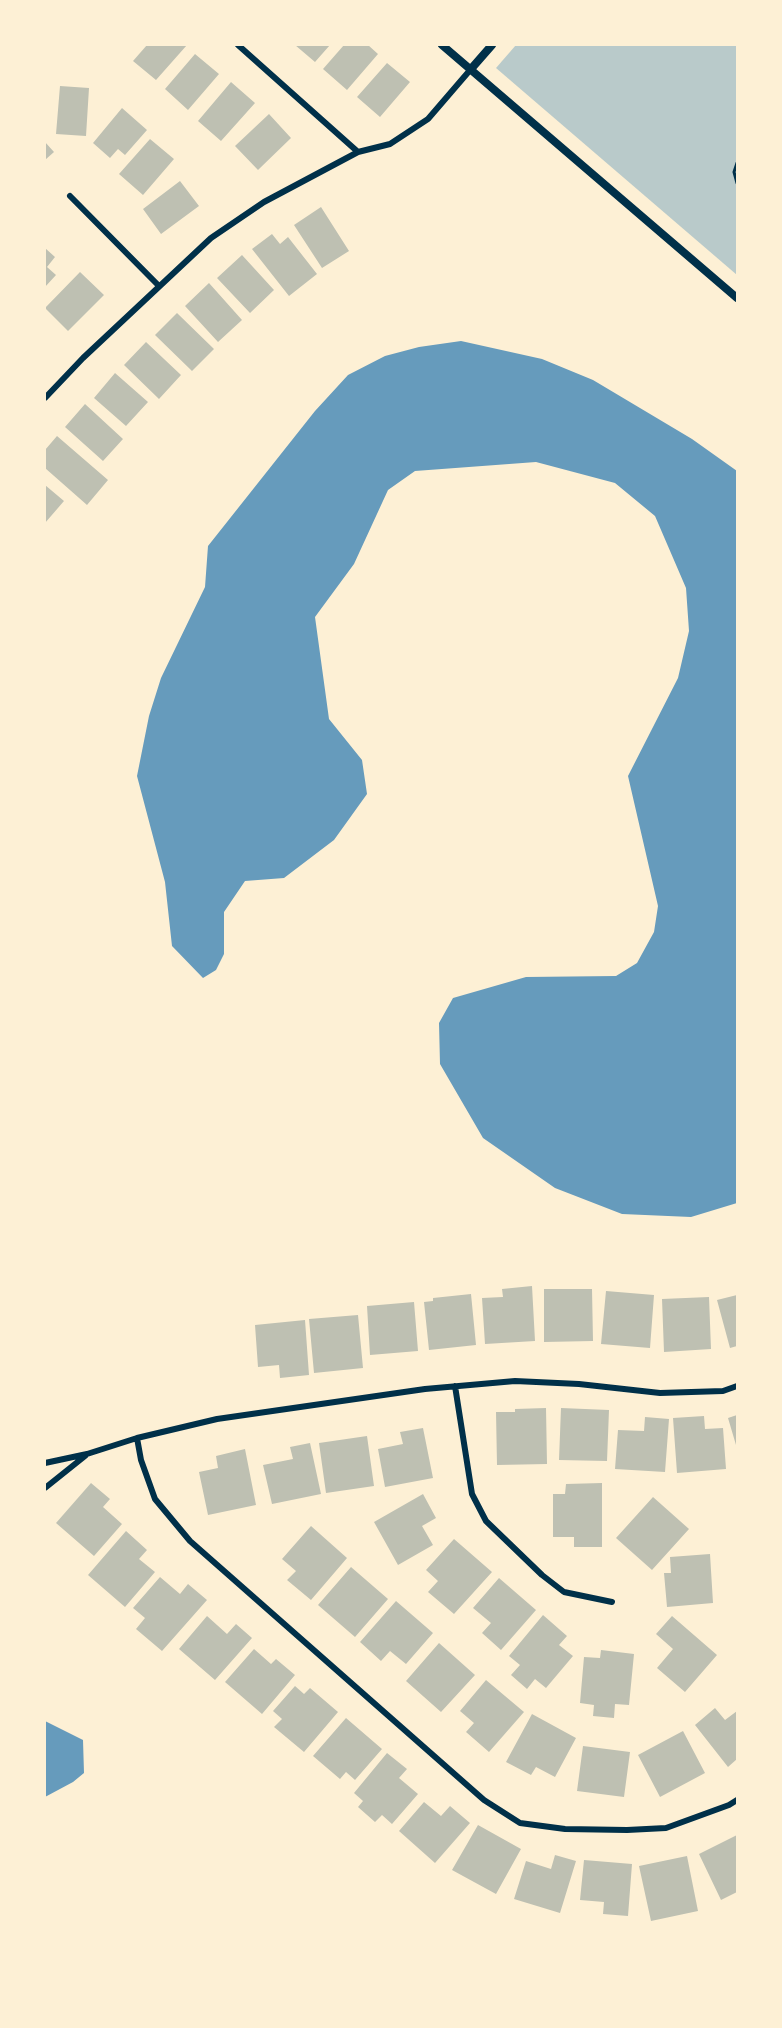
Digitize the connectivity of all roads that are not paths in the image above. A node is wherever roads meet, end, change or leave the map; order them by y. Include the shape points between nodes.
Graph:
1 (238, 45) edge
2 (442, 45) edge
3 (492, 45) edge
4 (471, 69) junction
5 (358, 152) junction
6 (70, 196) dead end
7 (159, 286) junction
8 (737, 298) edge
9 (45, 398) edge
10 (455, 1386) junction
11 (737, 1386) edge
12 (136, 1438) junction
13 (87, 1454) junction
14 (45, 1462) edge
15 (45, 1488) edge
16 (612, 1602) dead end
17 (737, 1800) edge

1 - 5 street
2 - 4 street
3 - 4 street
4 - 5 street via 428,119 390,144
4 - 8 street
5 - 7 street via 264,202 228,226
6 - 7 street
7 - 9 street
10 - 11 street via 515,1381 660,1393 723,1391
10 - 12 street via 218,1419
10 - 16 street via 472,1494 486,1521 564,1593
12 - 13 street
12 - 17 street via 155,1499 190,1541 484,1800 520,1823 565,1828 666,1828
13 - 14 street
13 - 15 street

